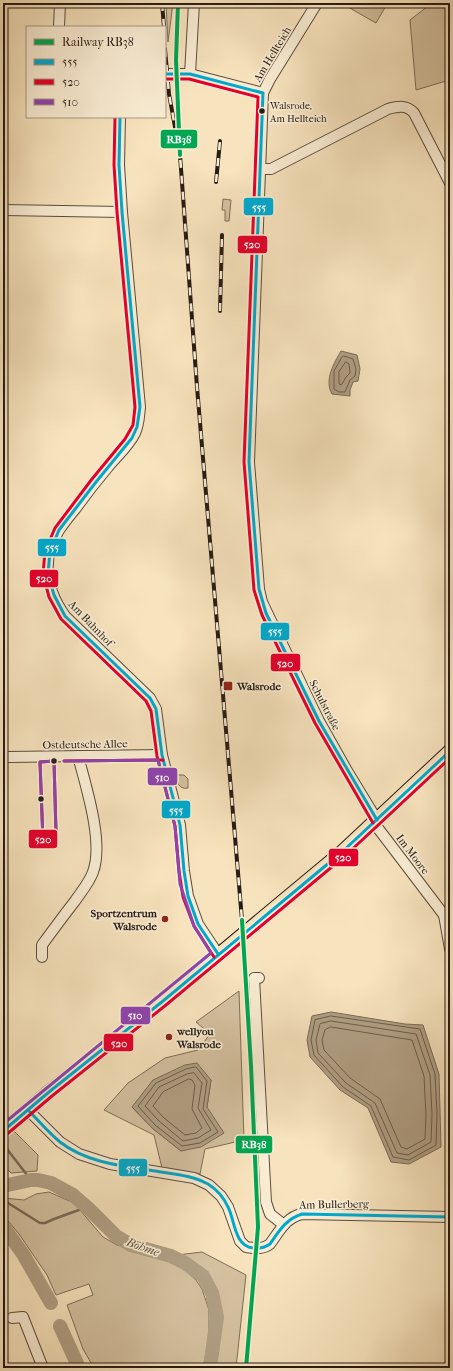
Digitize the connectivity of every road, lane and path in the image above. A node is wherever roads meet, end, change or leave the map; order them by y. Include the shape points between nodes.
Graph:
1 (60, 3) edge
2 (194, 3) edge
3 (317, 3) edge
4 (59, 26) edge
5 (166, 74) edge
6 (190, 74) junction
7 (263, 93) junction
8 (120, 118) edge
9 (260, 169) junction
10 (450, 183) edge
11 (3, 210) edge
12 (122, 212) junction
13 (450, 751) edge
14 (162, 755) junction
15 (78, 756) junction
16 (8, 758) dead end
17 (375, 821) junction
18 (447, 915) edge
19 (450, 948) edge
20 (218, 954) junction
21 (42, 957) dead end
22 (259, 978) dead end
23 (28, 1110) junction
24 (7, 1128) edge
25 (450, 1217) edge
26 (284, 1225) junction
27 (12, 1318) dead end
28 (43, 1368) edge

1 - 4 street
2 - 6 street
3 - 7 street, Am Hellteich
5 - 6 street, Am Hellteich
6 - 7 street, Am Hellteich
7 - 9 street, Schulstraße
8 - 12 street, Am Bahnhof
9 - 10 street via 271,169 388,108 398,106 410,109 414,114
9 - 17 street, Schulstraße via 249,462 259,589 266,613 319,720
11 - 12 street
12 - 14 street, Am Bahnhof via 140,406 138,426 130,442 98,478 59,530 48,555 49,582 52,594 65,616 153,702
13 - 17 main road
14 - 15 street, Ostdeutsche Allee
14 - 20 street, Am Bahnhof via 180,825 185,883 190,902 198,924
15 - 16 street, Ostdeutsche Allee
15 - 21 street via 94,826 97,857 87,884 42,945
17 - 18 street, Im Moore
17 - 20 main road via 342,852
18 - 19 street
20 - 23 main road
22 - 26 street via 254,978 266,1202 270,1214
23 - 24 main road
23 - 26 street, Am Bullerberg via 60,1142 79,1154 110,1164 194,1178 209,1185 228,1208 240,1241 246,1247 266,1247
25 - 26 street, Am Bullerberg via 302,1214
27 - 28 street via 23,1316

